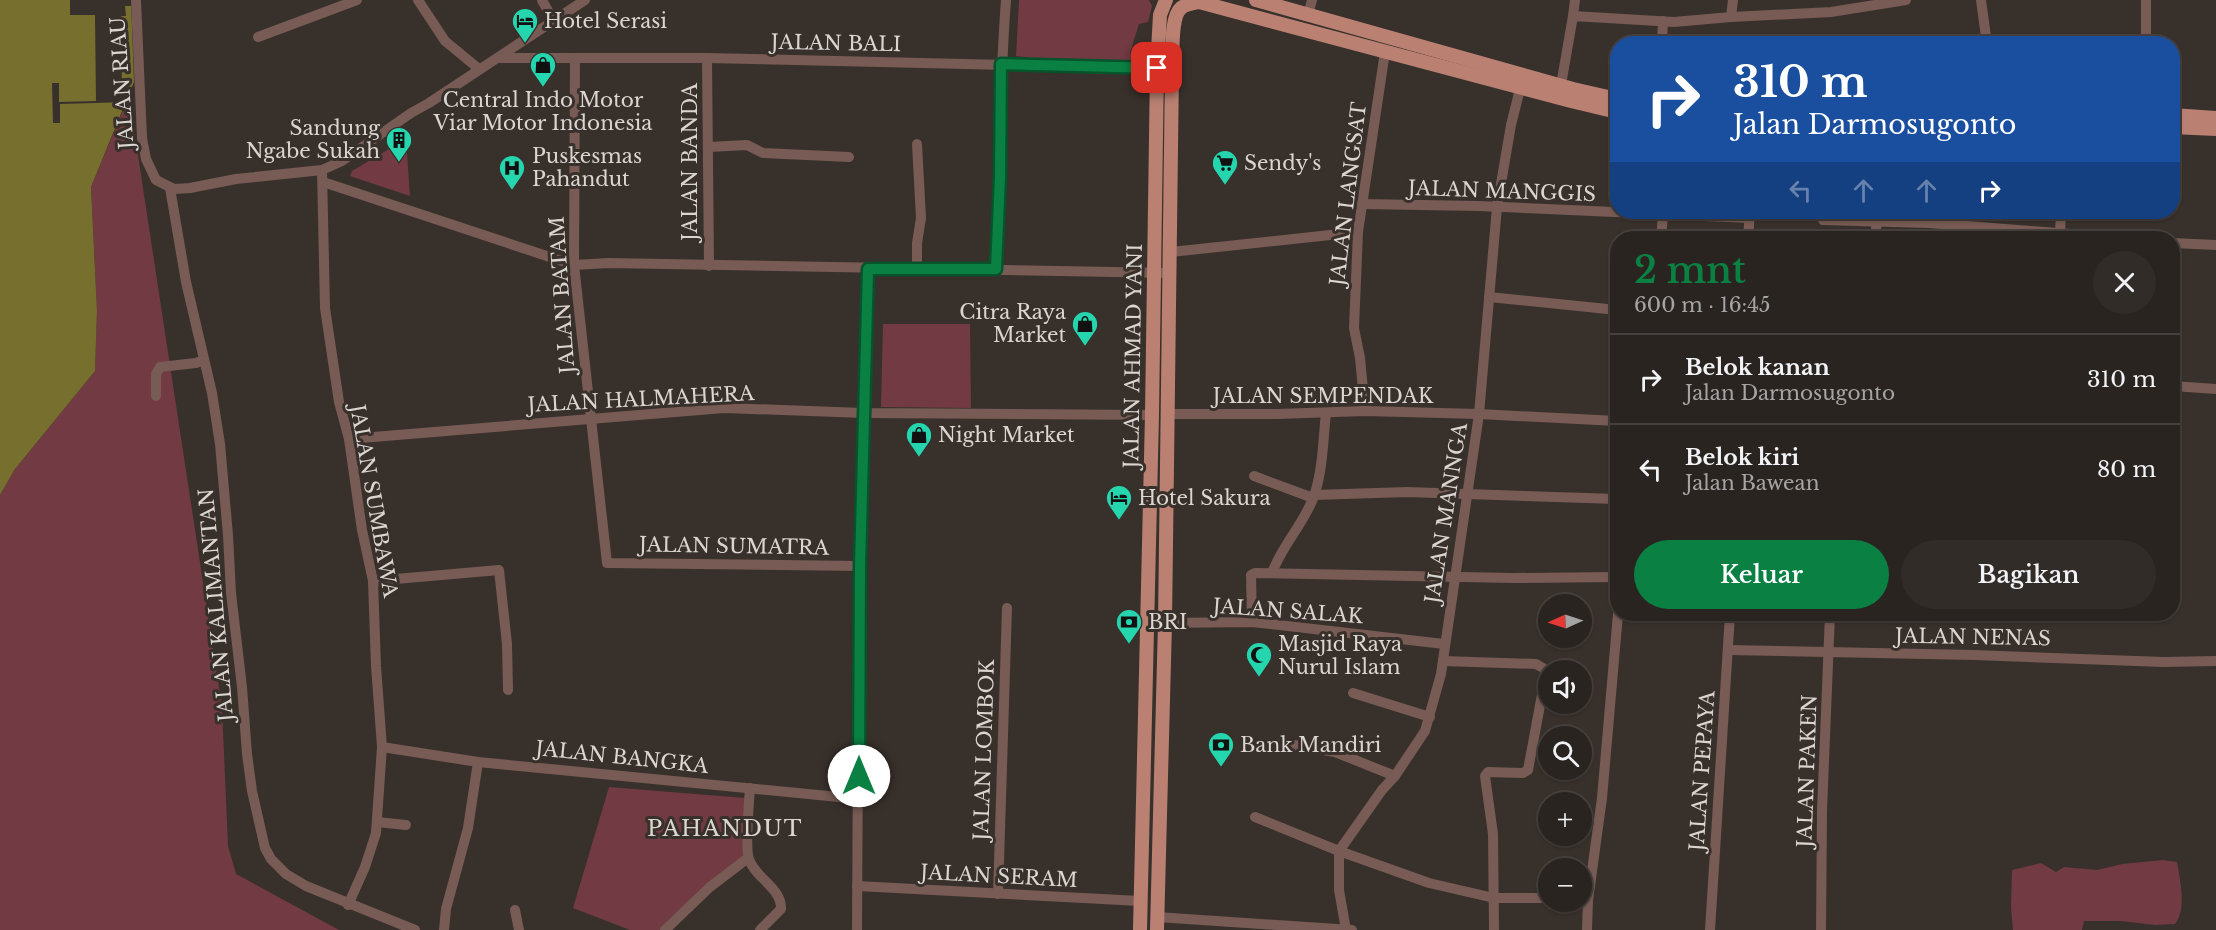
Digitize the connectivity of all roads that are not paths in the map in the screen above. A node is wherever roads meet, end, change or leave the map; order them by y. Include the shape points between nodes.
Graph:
1 (136, 0) edge
2 (357, 0) edge
3 (418, 0) edge
4 (542, 0) edge
5 (585, 0) edge
6 (1006, 0) edge
7 (1161, 0) edge
8 (1166, 0) edge
9 (1256, 0) edge
10 (1312, 0) edge
11 (1575, 0) edge
12 (1733, 0) edge
13 (1906, 0) edge
14 (1980, 0) edge
15 (2146, 0) edge
16 (1850, 5) edge
17 (1160, 15) junction
18 (1308, 15) junction
19 (1572, 16) junction
20 (1731, 17) junction
21 (553, 20) junction
22 (1664, 21) junction
23 (1350, 26) junction
24 (1663, 36) edge
25 (1986, 36) edge
26 (2146, 36) edge
27 (258, 37) dead end
28 (1347, 41) junction
29 (1385, 52) junction
30 (498, 58) junction
31 (707, 58) junction
32 (575, 59) junction
33 (1001, 64) junction
34 (1157, 68) junction
35 (479, 69) junction
36 (1172, 69) junction
37 (1522, 81) junction
38 (1561, 85) junction
39 (1610, 97) edge
40 (1610, 110) edge
41 (2180, 116) edge
42 (2216, 118) edge
43 (2180, 127) edge
44 (2216, 129) edge
45 (917, 144) dead end
46 (708, 147) junction
47 (849, 157) dead end
48 (322, 170) junction
49 (323, 182) junction
50 (170, 188) junction
51 (1362, 204) junction
52 (1497, 207) junction
53 (1610, 212) edge
54 (1841, 219) edge
55 (1899, 219) edge
56 (1823, 220) dead end
57 (1950, 224) junction
58 (1950, 231) edge
59 (1994, 231) edge
60 (1358, 232) junction
61 (2180, 243) edge
62 (2216, 245) edge
63 (1171, 252) junction
64 (574, 265) junction
65 (709, 266) junction
66 (917, 268) junction
67 (868, 269) junction
68 (996, 269) junction
69 (1155, 272) junction
70 (1170, 273) junction
71 (1489, 297) junction
72 (1610, 309) edge
73 (204, 360) junction
74 (2180, 387) edge
75 (2216, 389) edge
76 (156, 396) dead end
77 (1365, 411) junction
78 (864, 413) junction
79 (1326, 413) junction
80 (1167, 414) junction
81 (1479, 414) junction
82 (1152, 415) junction
83 (590, 418) junction
84 (1610, 421) edge
85 (349, 439) junction
86 (1254, 476) dead end
87 (1467, 494) junction
88 (1314, 496) junction
89 (1610, 499) edge
90 (607, 562) joint
91 (860, 566) junction
92 (1272, 573) junction
93 (1454, 577) junction
94 (1610, 578) edge
95 (373, 581) junction
96 (1007, 608) dead end
97 (1617, 621) edge
98 (1730, 621) edge
99 (1830, 621) edge
100 (1251, 622) junction
101 (1165, 623) junction
102 (1444, 644) junction
103 (1729, 650) junction
104 (1829, 652) junction
105 (1443, 661) junction
106 (2216, 661) edge
107 (507, 690) dead end
108 (1353, 693) dead end
109 (1430, 717) junction
110 (1162, 721) junction
111 (1145, 722) junction
112 (1282, 743) dead end
113 (382, 747) junction
114 (477, 762) junction
115 (1395, 776) junction
116 (750, 788) junction
117 (859, 799) junction
118 (1255, 817) dead end
119 (377, 822) junction
120 (406, 825) dead end
121 (1339, 851) junction
122 (748, 858) junction
123 (1592, 858) edge
124 (857, 886) junction
125 (998, 894) junction
126 (1494, 898) junction
127 (1538, 898) edge
128 (1140, 900) junction
129 (348, 905) junction
130 (515, 910) dead end
131 (1586, 912) edge
132 (1157, 924) edge
133 (415, 930) edge
134 (444, 930) edge
135 (519, 930) edge
136 (665, 930) edge
137 (760, 930) edge
138 (857, 930) edge
139 (1140, 930) edge
140 (1348, 930) edge
141 (1494, 930) edge
142 (1587, 930) edge
143 (1710, 930) edge
144 (1821, 930) edge

1 - 50 street, JALAN RIAU via 142,138 156,180
2 - 27 street
3 - 35 street via 445,41
4 - 21 street
5 - 21 street
6 - 33 street
7 - 17 main road
8 - 17 main road, JALAN AHMAD YANI
9 - 18 main road
10 - 18 street
11 - 19 street
12 - 20 street
13 - 16 street
14 - 25 street
15 - 26 street
16 - 20 street via 1831,12
17 - 34 main road, JALAN AHMAD YANI
18 - 23 main road
19 - 22 street
19 - 38 street
20 - 22 street
21 - 30 street
22 - 24 street
23 - 28 main road
23 - 37 main road
28 - 29 main road
28 - 36 main road, JALAN AHMAD YANI via 1199,2 1181,8 1177,14
29 - 37 main road
29 - 51 street, JALAN LANGSAT
30 - 32 street, JALAN BALI
30 - 35 street
31 - 32 street, JALAN BALI
31 - 33 street, JALAN BALI
31 - 46 street, JALAN BANDA
32 - 64 street, JALAN BATAM
33 - 34 street, JALAN BALI
33 - 68 street
34 - 36 street, JALAN BALI
34 - 69 main road, JALAN AHMAD YANI
35 - 48 street
36 - 63 main road, JALAN AHMAD YANI
37 - 38 main road
37 - 40 main road
37 - 52 street, JALAN MANNGA
38 - 39 main road
41 - 42 main road
43 - 44 main road
45 - 66 street via 921,218
46 - 47 street via 747,146 763,153
46 - 65 street, JALAN BANDA
48 - 49 street, JALAN SUMBAWA
48 - 50 street
49 - 64 street
49 - 85 street, JALAN SUMBAWA via 325,308 339,402
50 - 73 street, JALAN KALIMANTAN
51 - 52 street, JALAN MANGGIS
51 - 60 street, JALAN LANGSAT
52 - 53 street, JALAN MANGGIS
52 - 71 street, JALAN MANNGA
54 - 56 street
55 - 57 street
57 - 58 street
57 - 59 street
60 - 63 street
60 - 77 street, JALAN LANGSAT via 1354,328
61 - 62 street
63 - 70 main road, JALAN AHMAD YANI
64 - 65 street
64 - 83 street, JALAN BATAM
65 - 67 street
66 - 67 street
66 - 68 street
67 - 78 street
68 - 69 street
69 - 70 street
69 - 82 main road, JALAN AHMAD YANI
70 - 80 main road, JALAN AHMAD YANI
71 - 72 street
71 - 81 street, JALAN MANNGA
73 - 76 street via 160,367 156,374
73 - 129 street, JALAN KALIMANTAN via 220,444 247,754 261,836 271,858 286,874
74 - 75 street
77 - 79 street, JALAN SEMPENDAK
77 - 81 street, JALAN SEMPENDAK
78 - 82 street, JALAN HALMAHERA
78 - 83 street, JALAN HALMAHERA via 724,408
78 - 91 street
79 - 80 street, JALAN SEMPENDAK
79 - 88 street
80 - 101 main road, JALAN AHMAD YANI
81 - 84 street, JALAN SEMPENDAK
81 - 87 street, JALAN MANNGA
82 - 111 main road, JALAN AHMAD YANI
83 - 85 street, JALAN HALMAHERA
83 - 90 street, JALAN BATAM
85 - 95 street, JALAN SUMBAWA
86 - 88 street
87 - 88 street
87 - 89 street
87 - 93 street, JALAN MANNGA
88 - 92 street via 1280,552
90 - 91 street, JALAN SUMATRA
91 - 117 street
92 - 93 street
92 - 100 street via 1251,575
93 - 94 street
93 - 102 street, JALAN MANNGA
95 - 107 street via 500,570
95 - 113 street, JALAN SUMBAWA
96 - 125 street, JALAN LOMBOK
97 - 123 street via 1602,798
98 - 103 street, JALAN PEPAYA
99 - 104 street, JALAN PAKEN
100 - 101 street, JALAN SALAK
100 - 102 street, JALAN SALAK
101 - 110 main road, JALAN AHMAD YANI
102 - 105 street, JALAN MANNGA
103 - 104 street, JALAN NENAS
103 - 143 street, JALAN PEPAYA
104 - 106 street, JALAN NENAS
104 - 144 street, JALAN PAKEN
105 - 109 street, JALAN MANNGA
105 - 126 street via 1536,664 1546,673 1528,770 1488,772 1485,776 1493,834
108 - 109 street
109 - 115 street, JALAN MANNGA
110 - 111 main road
110 - 132 main road, JALAN AHMAD YANI
111 - 128 main road, JALAN AHMAD YANI
112 - 115 street via 1335,752
113 - 114 street, JALAN BANGKA
113 - 119 street, JALAN SUMBAWA
114 - 116 street, JALAN BANGKA
114 - 134 street via 468,828
115 - 121 street, JALAN MANNGA
116 - 117 street, JALAN BANGKA
116 - 122 street
117 - 124 street
118 - 121 street
119 - 120 street
119 - 129 street, JALAN SUMBAWA via 365,867
121 - 126 street via 1429,883
121 - 140 street via 1339,890
122 - 136 street
122 - 137 street via 781,902 781,909
124 - 125 street, JALAN SERAM
124 - 138 street
125 - 128 street, JALAN SERAM
126 - 127 street
126 - 141 street
128 - 139 main road, JALAN AHMAD YANI
129 - 133 street, JALAN KALIMANTAN
130 - 135 street
131 - 142 street
132 - 140 street

